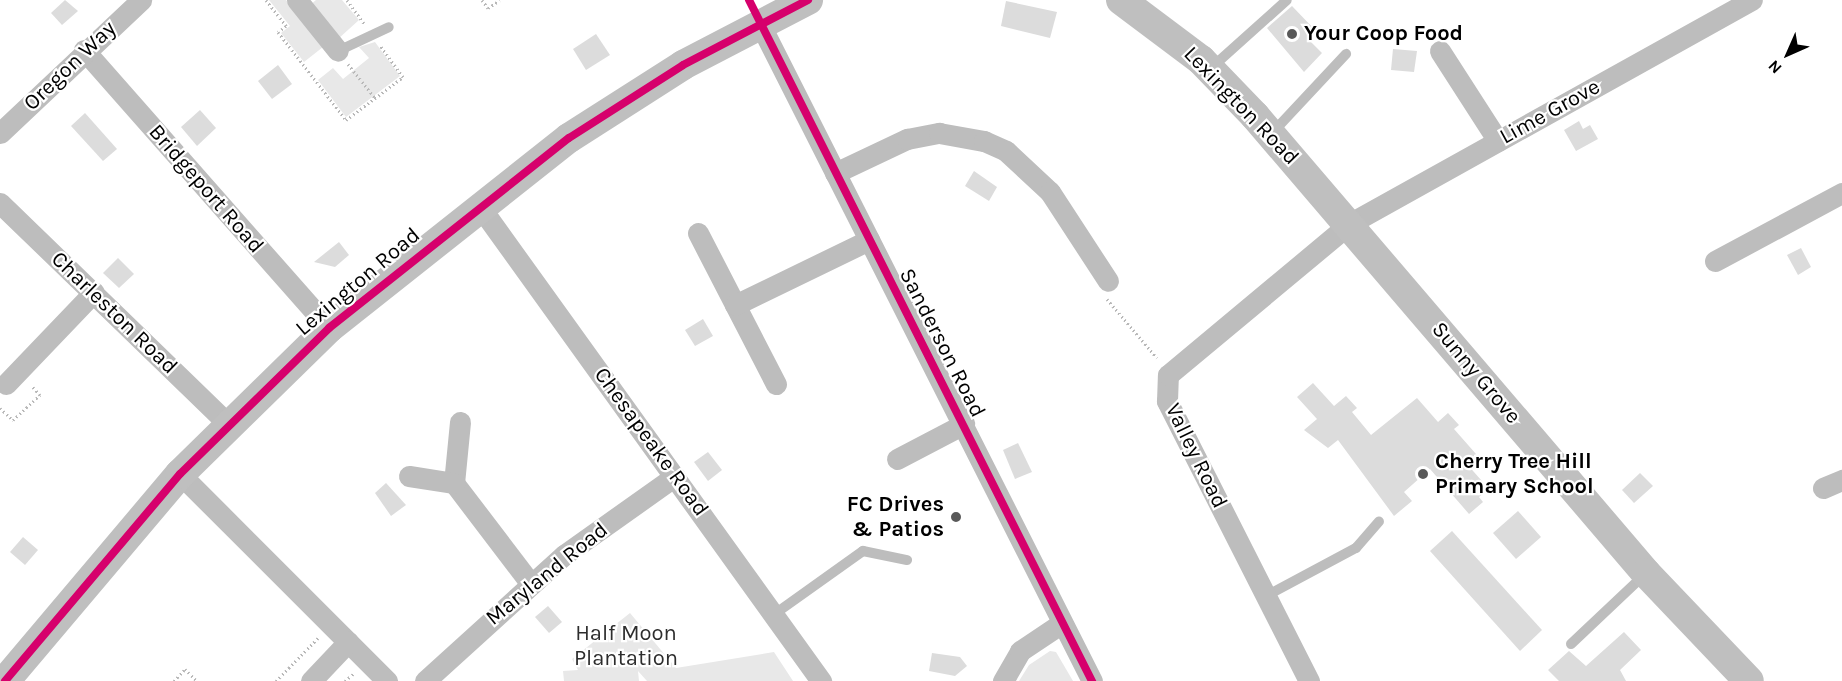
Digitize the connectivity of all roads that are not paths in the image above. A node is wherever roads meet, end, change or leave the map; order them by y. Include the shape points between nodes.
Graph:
1 (141, 0) edge
2 (297, 0) edge
3 (808, 0) edge
4 (1287, 0) edge
5 (1752, 0) edge
6 (1140, 5) edge
7 (759, 22) junction
8 (388, 27) dead end
9 (84, 50) junction
10 (338, 51) joint
11 (1440, 51) dead end
12 (1346, 54) dead end
13 (1209, 69) junction
14 (0, 133) edge
15 (1271, 134) junction
16 (1498, 141) junction
17 (835, 173) junction
18 (1842, 193) edge
19 (0, 203) edge
20 (478, 204) junction
21 (1349, 224) junction
22 (698, 233) dead end
23 (869, 240) junction
24 (1715, 261) dead end
25 (1108, 280) road end
26 (94, 292) junction
27 (735, 304) junction
28 (329, 328) junction
29 (6, 384) dead end
30 (776, 384) dead end
31 (460, 422) dead end
32 (228, 424) junction
33 (964, 424) junction
34 (897, 459) dead end
35 (180, 474) junction
36 (409, 476) dead end
37 (675, 476) junction
38 (454, 483) junction
39 (1379, 522) dead end
40 (907, 560) dead end
41 (1646, 573) junction
42 (531, 584) junction
43 (1266, 596) junction
44 (776, 614) junction
45 (1062, 623) junction
46 (348, 642) junction
47 (1571, 644) dead end
48 (5, 681) edge
49 (311, 681) edge
50 (387, 681) edge
51 (425, 681) edge
52 (821, 681) edge
53 (1003, 681) edge
54 (1092, 681) edge
55 (1309, 681) edge
56 (1749, 681) edge

1 - 9 street, Oregon Way
2 - 10 street
3 - 7 street, Lexington Road
4 - 13 lane
5 - 16 street, Lime Grove
6 - 13 street, Lexington Road
7 - 17 street, Sanderson Road
7 - 20 street, Lexington Road via 626,99
8 - 10 lane
9 - 14 street, Oregon Way
9 - 28 street, Bridgeport Road
11 - 16 street
12 - 15 lane
13 - 15 street, Lexington Road
15 - 21 street, Lexington Road
16 - 21 street, Lime Grove
17 - 23 street, Sanderson Road
17 - 25 street via 907,140 939,133 984,141 1006,151 1050,192
18 - 24 street
19 - 26 street, Charleston Road
20 - 28 street, Lexington Road
20 - 37 street, Chesapeake Road
21 - 41 street, Sunny Grove
21 - 43 street, Valley Road via 1174,369 1165,383 1167,401
22 - 27 street
23 - 27 street
23 - 33 street, Sanderson Road
26 - 29 street
26 - 32 street, Charleston Road
27 - 30 street
28 - 32 street, Lexington Road
31 - 38 street
32 - 35 street, Lexington Road
33 - 34 street
33 - 45 street, Sanderson Road
35 - 46 street
35 - 48 street, Lexington Road
36 - 38 street
37 - 42 street, Maryland Road
37 - 44 street, Chesapeake Road
38 - 42 street
39 - 43 lane via 1356,548
40 - 44 lane via 863,551
41 - 47 lane
41 - 56 street, Sunny Grove
42 - 51 street, Maryland Road
43 - 55 street, Valley Road
44 - 52 street, Chesapeake Road
45 - 53 street via 1020,651
45 - 54 street, Sanderson Road
46 - 49 street
46 - 50 street

